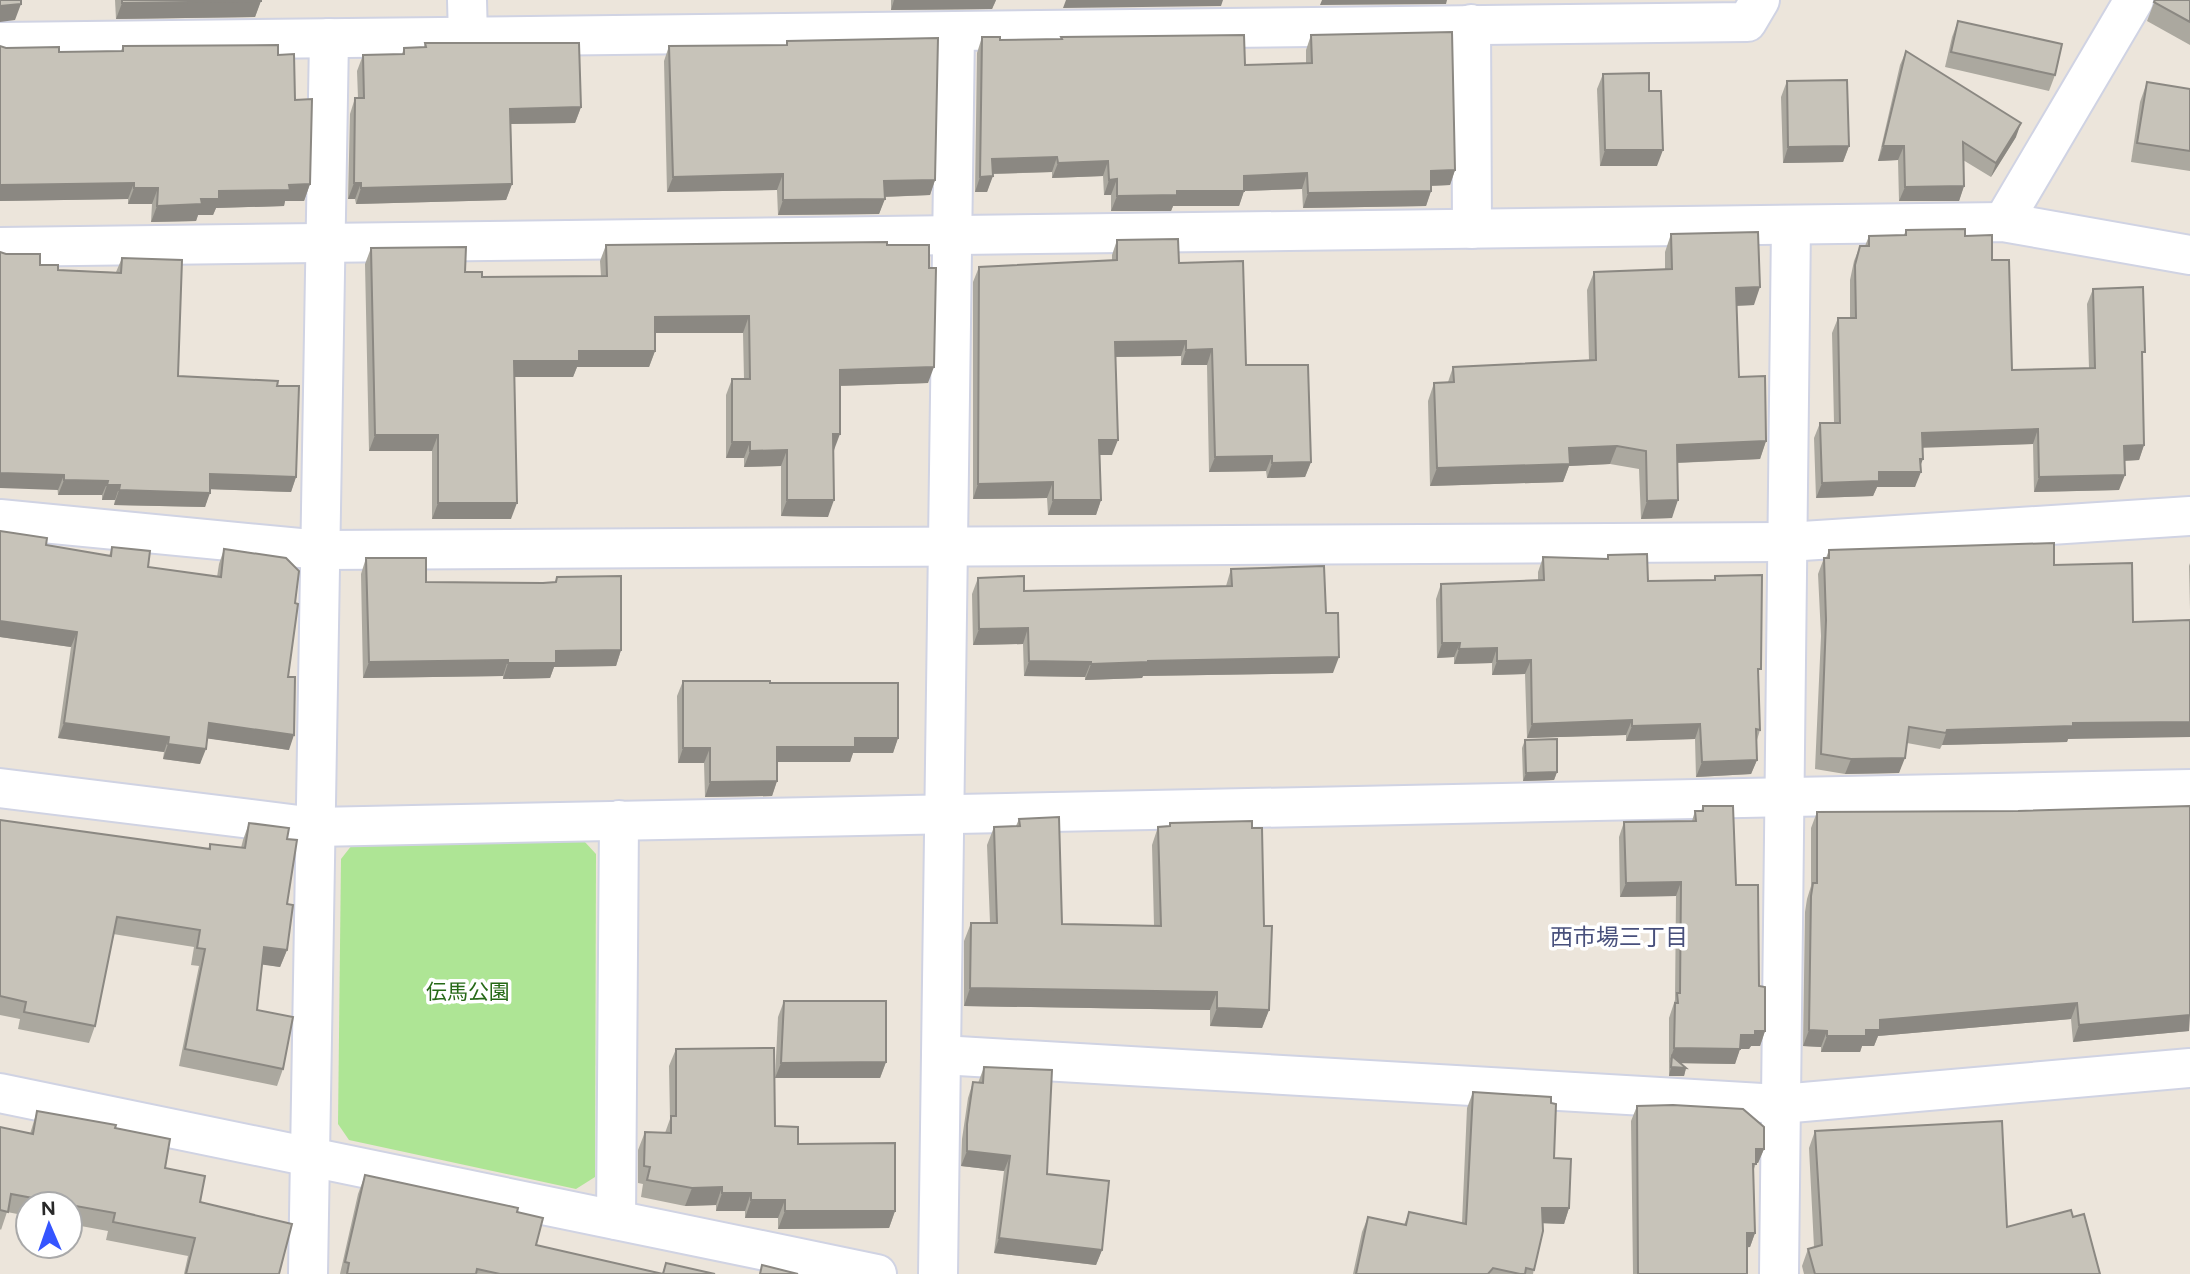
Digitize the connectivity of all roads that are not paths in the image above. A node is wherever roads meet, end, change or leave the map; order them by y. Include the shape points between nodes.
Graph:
1 (1760, 0) edge
2 (2134, 0) edge
3 (851, 16) edge
4 (467, 18) edge
5 (1471, 24) junction
6 (955, 31) junction
7 (329, 38) junction
8 (0, 42) edge
9 (2003, 222) junction
10 (1791, 225) junction
11 (1472, 229) junction
12 (952, 235) junction
13 (326, 243) junction
14 (0, 247) edge
15 (2190, 255) edge
16 (2190, 516) edge
17 (0, 519) edge
18 (1787, 542) junction
19 (948, 547) junction
20 (321, 550) junction
21 (0, 788) edge
22 (2190, 789) edge
23 (1784, 797) junction
24 (944, 814) junction
25 (619, 820) junction
26 (315, 827) junction
27 (941, 1055) junction
28 (2190, 1068) edge
29 (0, 1093) edge
30 (1781, 1104) junction
31 (310, 1157) junction
32 (616, 1220) junction
33 (308, 1274) edge
34 (877, 1274) edge
35 (938, 1274) edge
36 (1779, 1274) edge

1 - 5 street via 1747,22
2 - 9 street
3 - 4 street
3 - 6 street
4 - 7 street
5 - 6 street
5 - 11 street
6 - 12 street
7 - 8 street
7 - 13 street
9 - 10 street
9 - 15 street
10 - 11 street
10 - 18 street
11 - 12 street
12 - 13 street
12 - 19 street
13 - 14 street
13 - 20 street
16 - 18 street
17 - 20 street
18 - 19 street
18 - 23 street
19 - 20 street
19 - 24 street
20 - 26 street
21 - 26 street
22 - 23 street
23 - 24 street
23 - 30 street
24 - 25 street
24 - 27 street
25 - 26 street
25 - 32 street
26 - 31 street
27 - 30 street
27 - 35 street
28 - 30 street
29 - 31 street
30 - 36 street
31 - 32 street
31 - 33 street
32 - 34 street

